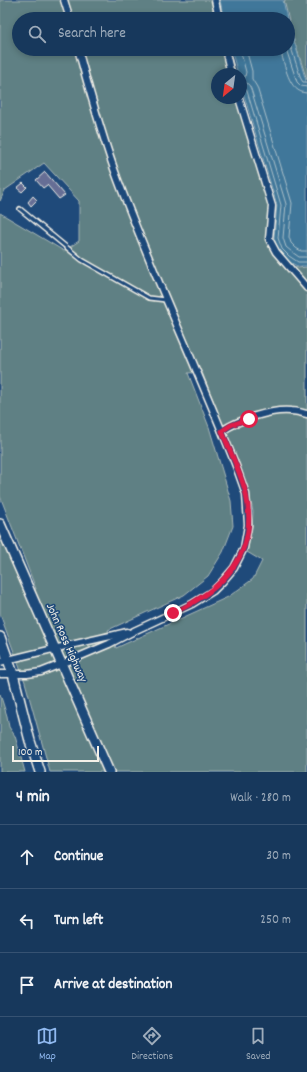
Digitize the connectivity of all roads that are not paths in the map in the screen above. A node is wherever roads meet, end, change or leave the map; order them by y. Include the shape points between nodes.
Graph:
1 (64, 0) edge
2 (215, 0) edge
3 (68, 12) edge
4 (218, 12) edge
5 (80, 56) edge
6 (227, 56) edge
7 (230, 68) edge
8 (241, 104) edge
9 (20, 209) dead end
10 (307, 288) edge
11 (166, 300) junction
12 (307, 414) edge
13 (222, 431) junction
14 (0, 524) edge
15 (136, 630) junction
16 (0, 637) edge
17 (55, 648) junction
18 (3, 661) edge
19 (62, 663) junction
20 (0, 674) edge
21 (13, 674) junction
22 (40, 772) edge
23 (109, 772) edge

1 - 3 street
2 - 4 street
5 - 11 street via 118,180
6 - 7 street
8 - 10 street via 272,206 269,239 276,252
9 - 11 lane via 82,260 149,298
11 - 13 street
12 - 13 street via 292,411 269,413 231,425
13 - 15 street via 246,494 248,525 244,548 234,568 213,590 192,604
14 - 17 main road, John Ross Highway
15 - 17 street
15 - 19 street
16 - 18 main road
17 - 18 street
17 - 19 main road, John Ross Highway
18 - 21 main road
19 - 21 street via 41,672
19 - 23 main road, John Ross Highway
20 - 21 street
21 - 22 main road

